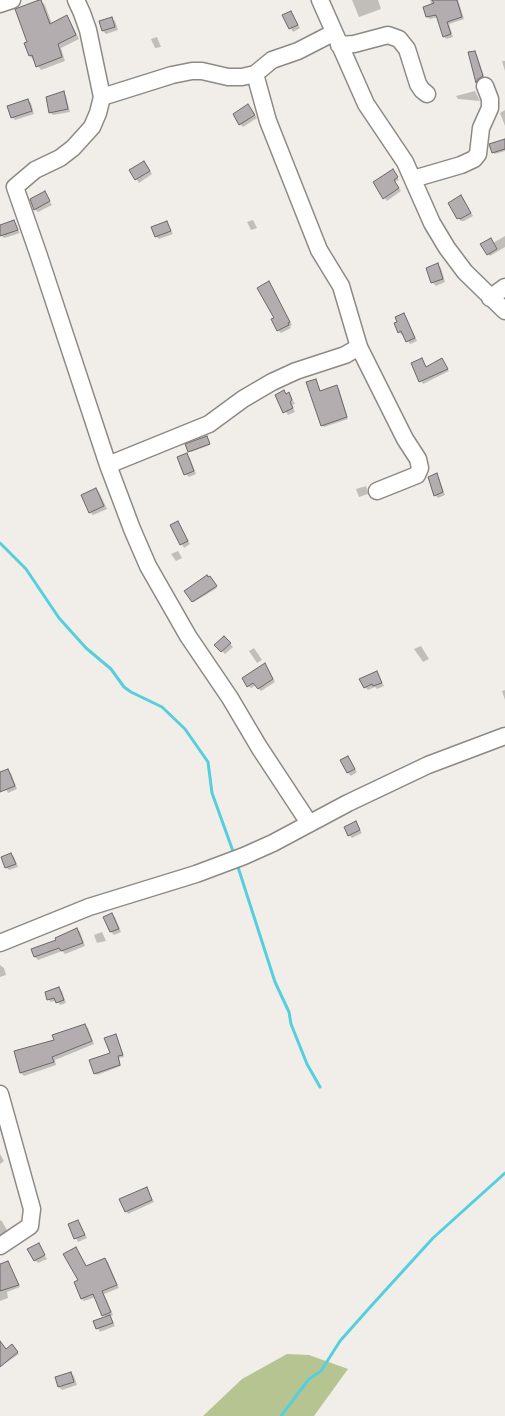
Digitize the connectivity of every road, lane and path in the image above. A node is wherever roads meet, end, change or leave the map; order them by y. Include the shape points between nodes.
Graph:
1 (12, 0) edge
2 (76, 0) edge
3 (320, 0) edge
4 (0, 4) edge
5 (336, 39) junction
6 (255, 74) junction
7 (485, 86) dead end
8 (427, 94) dead end
9 (102, 97) junction
10 (412, 179) junction
11 (505, 287) edge
12 (490, 298) junction
13 (505, 311) edge
14 (360, 347) junction
15 (108, 465) junction
16 (377, 492) dead end
17 (505, 736) edge
18 (309, 823) junction
19 (0, 943) edge
20 (0, 1094) edge
21 (0, 1246) edge

1 - 4 street
2 - 9 street via 88,30
3 - 5 street
5 - 6 street via 272,60
5 - 8 street via 354,44 388,35 399,39 407,49 418,84
5 - 10 street via 366,104 395,146
6 - 9 street via 228,77 192,71
6 - 14 street via 268,121 319,250 341,286
7 - 10 street via 490,108 482,128 478,154 461,165
9 - 15 street via 92,127 73,148 34,170 15,188
10 - 12 street via 447,248
11 - 12 street
12 - 13 street
14 - 15 street via 272,382 209,424
14 - 16 street via 420,468 417,476
15 - 18 street via 148,566 188,636
17 - 18 street via 428,765
18 - 19 street via 230,861 89,907
20 - 21 street via 32,1209 30,1226

